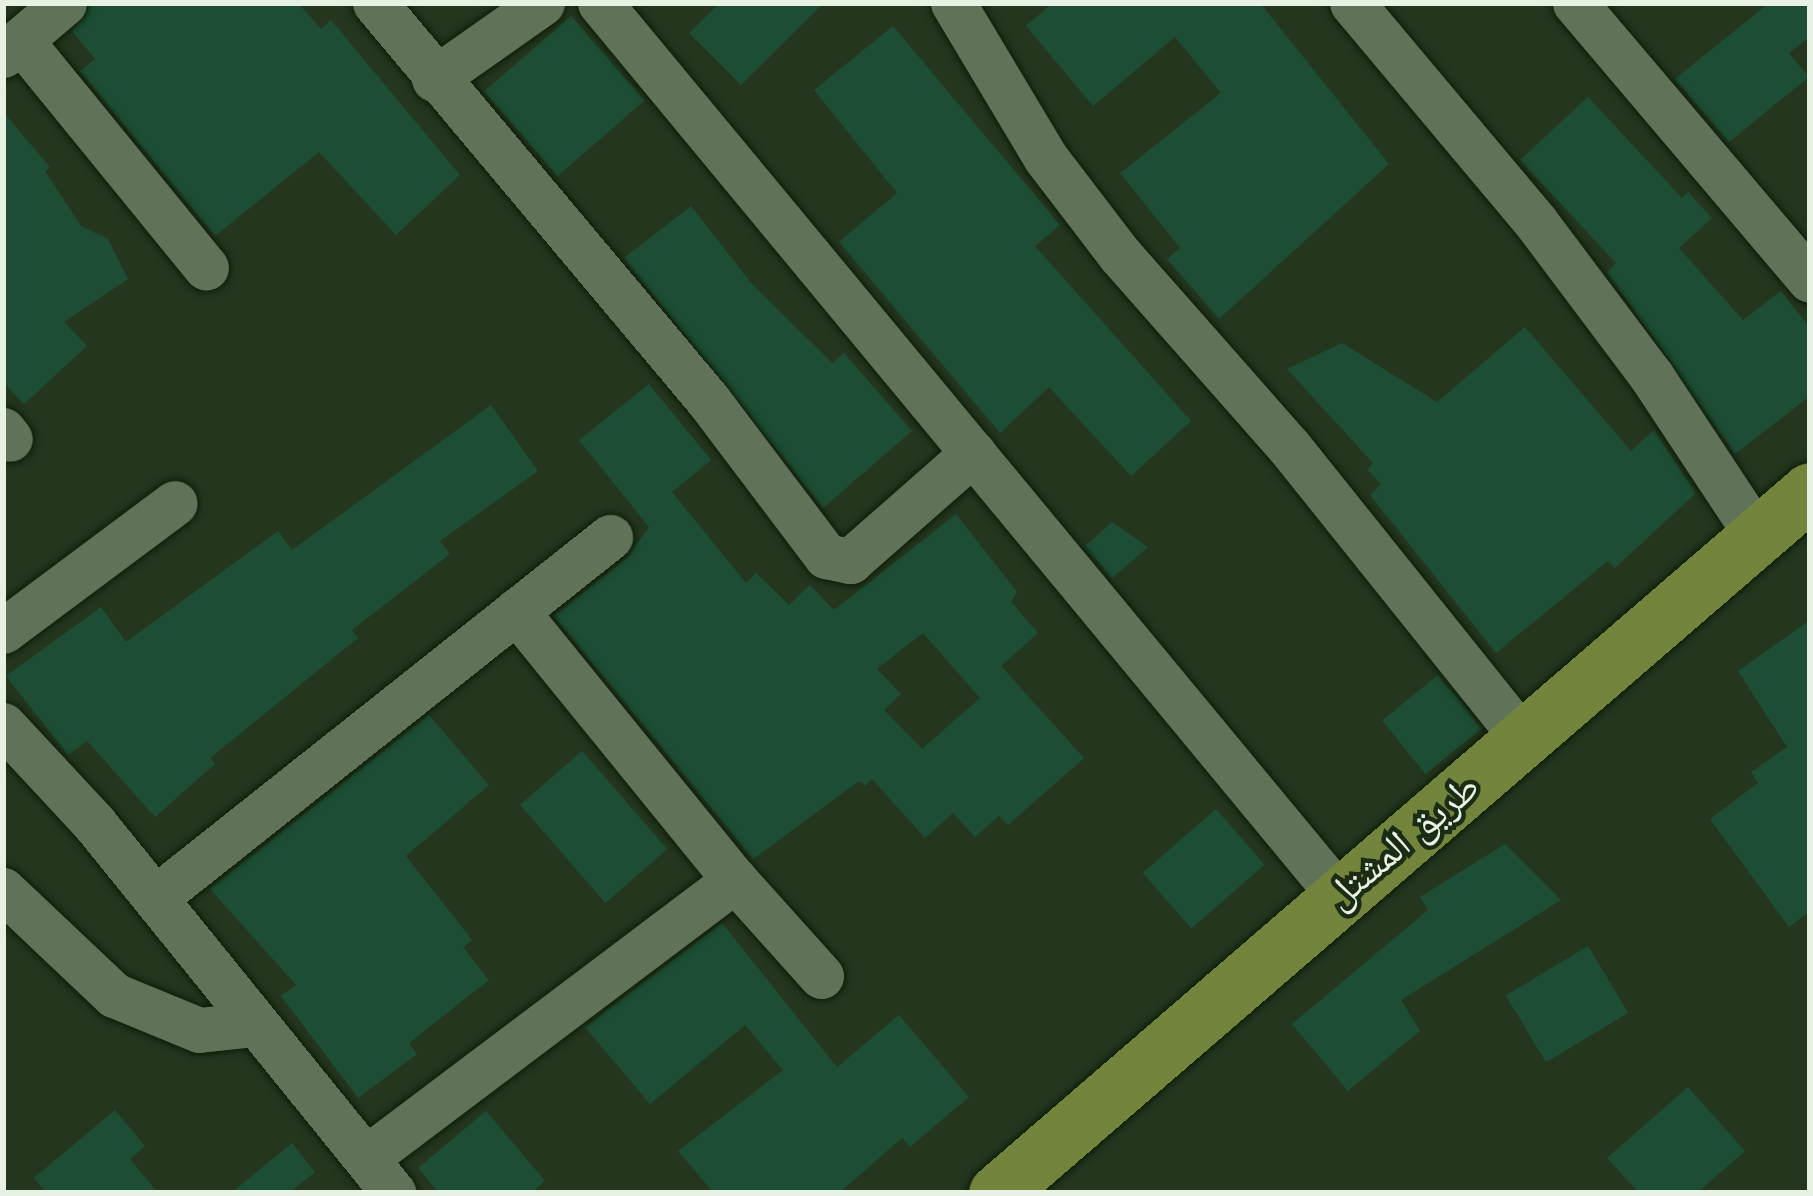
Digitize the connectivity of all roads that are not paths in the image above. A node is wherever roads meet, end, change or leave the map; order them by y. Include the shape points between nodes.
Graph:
1 (64, 3) edge
2 (375, 3) edge
3 (542, 3) edge
4 (600, 3) edge
5 (953, 3) edge
6 (1352, 3) edge
7 (1575, 3) edge
8 (12, 49) edge
9 (434, 79) junction
10 (206, 268) dead end
11 (1810, 280) edge
12 (973, 453) junction
13 (175, 503) dead end
14 (1792, 518) edge
15 (610, 537) dead end
16 (516, 611) junction
17 (3, 631) edge
18 (3, 725) edge
19 (1525, 741) junction
20 (735, 880) junction
21 (3, 890) edge
22 (1338, 894) junction
23 (155, 898) junction
24 (821, 976) dead end
25 (253, 1024) junction
26 (366, 1158) junction
27 (394, 1193) edge
28 (997, 1193) edge

1 - 8 street
2 - 9 street
3 - 9 street
4 - 12 street
5 - 19 street via 1045,158 1120,255 1290,448
6 - 14 street via 1652,377
7 - 11 street
8 - 10 street
9 - 12 street via 708,400 826,556 850,561
12 - 22 street
13 - 17 street
14 - 19 main road, طريق المشتل
15 - 16 street
16 - 20 street
16 - 23 street
18 - 23 street
19 - 22 main road, طريق المشتل
20 - 24 street
20 - 26 street
21 - 25 street via 114,995 200,1030
22 - 28 main road, طريق المشتل
23 - 25 street
25 - 26 street
26 - 27 street

